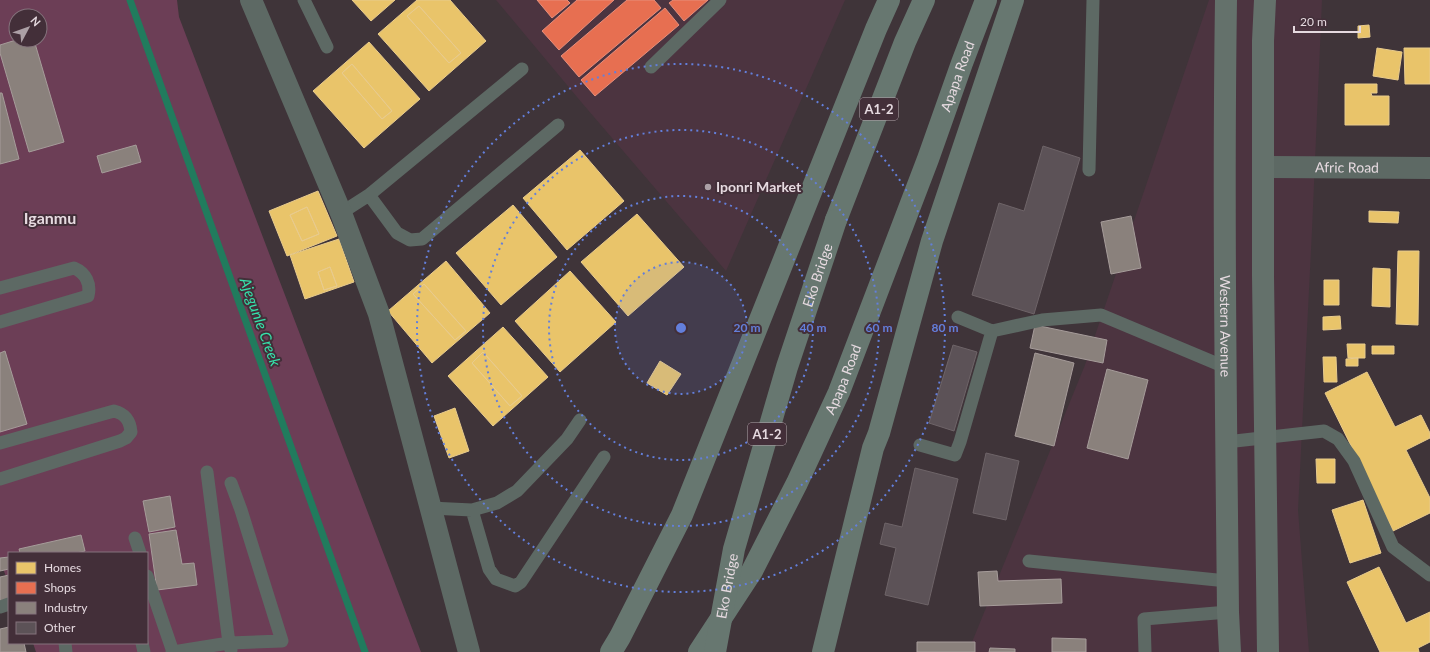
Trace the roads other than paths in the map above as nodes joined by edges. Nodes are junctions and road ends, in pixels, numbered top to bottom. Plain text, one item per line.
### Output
1 (251, 0) edge
2 (304, 0) edge
3 (720, 0) edge
4 (889, 0) edge
5 (924, 0) edge
6 (986, 0) edge
7 (1013, 0) edge
8 (1093, 0) edge
9 (1226, 0) edge
10 (1264, 0) edge
11 (327, 47) dead end
12 (651, 67) dead end
13 (522, 69) dead end
14 (558, 125) dead end
15 (1264, 167) junction
16 (1430, 168) edge
17 (1089, 170) dead end
18 (369, 195) junction
19 (341, 213) junction
20 (0, 288) edge
21 (958, 317) dead end
22 (0, 322) edge
23 (992, 331) junction
24 (1225, 367) junction
25 (580, 420) dead end
26 (1265, 439) junction
27 (1226, 442) junction
28 (0, 444) edge
29 (920, 445) dead end
30 (604, 457) dead end
31 (207, 472) dead end
32 (0, 479) edge
33 (231, 483) dead end
34 (430, 508) junction
35 (472, 510) junction
36 (136, 538) dead end
37 (140, 552) edge
38 (1029, 561) dead end
39 (1430, 575) edge
40 (148, 579) edge
41 (1227, 581) junction
42 (1228, 612) junction
43 (284, 646) edge
44 (230, 648) edge
45 (173, 652) edge
46 (469, 652) edge
47 (611, 652) edge
48 (699, 652) edge
49 (715, 652) edge
50 (823, 652) edge
51 (1145, 652) edge
52 (1230, 652) edge
53 (1268, 652) edge

1 - 19 street
2 - 11 lane
3 - 12 lane
4 - 47 highway
5 - 49 highway, Eko Bridge / A1-2, bridge
6 - 48 highway, Apapa Road, bridge
7 - 50 highway
8 - 17 lane
9 - 24 main road, Western Avenue
10 - 15 main road
13 - 18 lane
14 - 18 lane
15 - 16 street, Afric Road
15 - 26 main road
18 - 19 lane
19 - 34 street
20 - 22 lane
21 - 23 lane
23 - 24 lane
23 - 29 lane
24 - 27 main road, Western Avenue
25 - 35 lane
26 - 27 lane
26 - 39 lane
26 - 53 main road
27 - 41 main road, Western Avenue
28 - 32 lane
30 - 35 lane
31 - 44 lane
33 - 43 lane
34 - 35 lane
34 - 46 street
36 - 37 lane
38 - 41 lane
40 - 45 lane
41 - 42 main road, Western Avenue
42 - 51 lane
42 - 52 main road, Western Avenue
43 - 44 lane
44 - 45 lane

